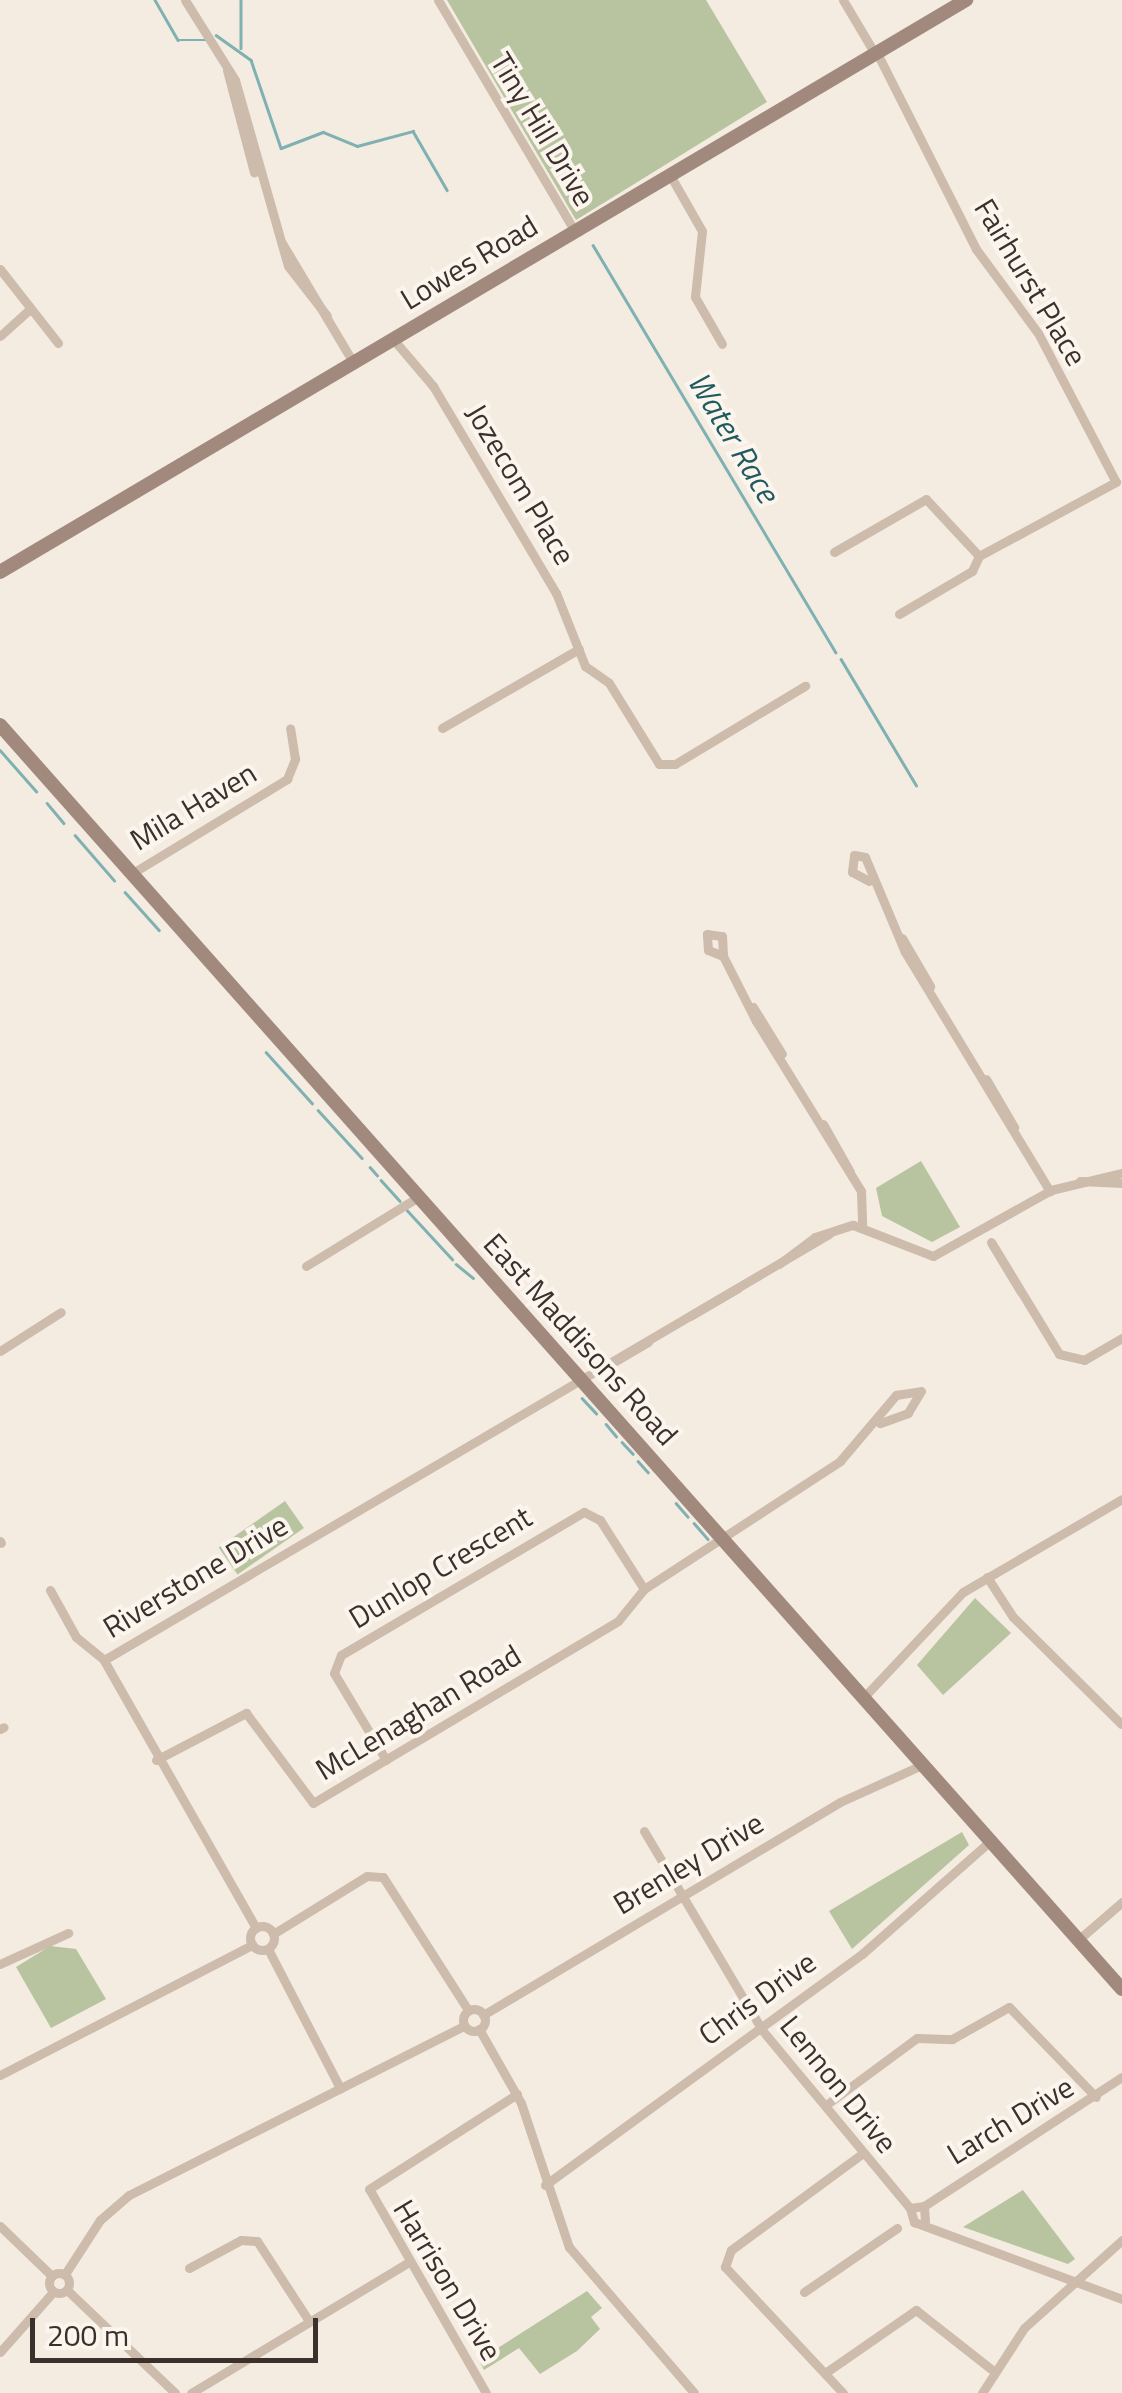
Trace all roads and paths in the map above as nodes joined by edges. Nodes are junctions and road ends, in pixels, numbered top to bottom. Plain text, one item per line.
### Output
1 (185, 0) edge
2 (438, 0) edge
3 (843, 0) edge
4 (966, 0) edge
5 (198, 5) edge
6 (876, 53) junction
7 (670, 175) junction
8 (574, 232) junction
9 (0, 269) edge
10 (30, 310) junction
11 (0, 336) edge
12 (393, 339) junction
13 (58, 343) dead end
14 (722, 344) dead end
15 (354, 364) junction
16 (1119, 483) edge
17 (834, 552) dead end
18 (979, 556) junction
19 (0, 572) edge
20 (900, 614) dead end
21 (579, 649) junction
22 (805, 686) dead end
23 (0, 725) edge
24 (290, 728) dead end
25 (442, 728) dead end
26 (131, 874) junction
27 (869, 881) dead end
28 (722, 956) dead end
29 (1122, 1173) edge
30 (1080, 1181) junction
31 (1122, 1183) edge
32 (1050, 1190) junction
33 (418, 1197) junction
34 (862, 1225) junction
35 (984, 1229) junction
36 (306, 1266) dead end
37 (61, 1312) dead end
38 (1122, 1338) edge
39 (0, 1351) edge
40 (580, 1378) junction
41 (880, 1422) junction
42 (1122, 1498) edge
43 (726, 1543) junction
44 (987, 1577) junction
45 (50, 1590) dead end
46 (644, 1590) junction
47 (104, 1660) junction
48 (863, 1698) junction
49 (1121, 1724) edge
50 (156, 1760) junction
51 (386, 1760) junction
52 (922, 1764) junction
53 (644, 1831) dead end
54 (990, 1841) junction
55 (683, 1896) junction
56 (1122, 1902) edge
57 (256, 1928) junction
58 (68, 1933) dead end
59 (272, 1934) junction
60 (1078, 1940) junction
61 (252, 1945) junction
62 (268, 1949) junction
63 (0, 1964) edge
64 (1122, 1989) edge
65 (468, 2010) junction
66 (484, 2014) junction
67 (758, 2022) junction
68 (464, 2026) junction
69 (479, 2030) junction
70 (0, 2075) edge
71 (1122, 2078) edge
72 (340, 2088) junction
73 (518, 2094) junction
74 (1096, 2097) junction
75 (826, 2104) junction
76 (864, 2153) junction
77 (545, 2185) junction
78 (924, 2206) junction
79 (910, 2208) junction
80 (925, 2220) junction
81 (0, 2226) edge
82 (897, 2228) dead end
83 (1122, 2240) edge
84 (409, 2262) junction
85 (189, 2268) dead end
86 (65, 2274) junction
87 (52, 2276) junction
88 (1074, 2281) junction
89 (67, 2290) junction
90 (54, 2291) junction
91 (804, 2292) dead end
92 (1122, 2299) edge
93 (309, 2321) junction
94 (0, 2352) edge
95 (991, 2370) junction
96 (825, 2372) junction
97 (175, 2393) edge
98 (191, 2393) edge
99 (486, 2393) edge
100 (694, 2393) edge
101 (842, 2393) edge
102 (982, 2393) edge

1 - 5 street
2 - 8 street, Tiny Hill Drive
3 - 6 street, Fairhurst Place
4 - 6 street, Lowes Road
5 - 15 street
6 - 7 street, Lowes Road
6 - 16 street, Fairhurst Place
7 - 8 street, Lowes Road
7 - 14 street
8 - 12 street, Lowes Road
9 - 10 street
10 - 11 street
10 - 13 street
12 - 15 street, Lowes Road
12 - 21 street, Jozecom Place
15 - 19 street, Lowes Road
16 - 18 street
17 - 18 street
18 - 20 street
21 - 22 street, Jozecom Place
21 - 25 street
23 - 26 street, East Maddisons Road
24 - 26 street, Mila Haven
26 - 33 street, East Maddisons Road
27 - 32 street
28 - 34 street
29 - 30 street
30 - 31 street
30 - 32 street
32 - 35 street
33 - 36 street
33 - 40 street, East Maddisons Road
34 - 35 street
34 - 40 street, Riverstone Drive
35 - 38 street
37 - 39 street
40 - 43 street, East Maddisons Road
40 - 47 street, Riverstone Drive
41 - 41 street
41 - 43 street, McLenaghan Road
42 - 44 street
43 - 46 street, McLenaghan Road
43 - 48 street, East Maddisons Road
44 - 48 street
44 - 49 street
45 - 47 street
46 - 51 street, McLenaghan Road
46 - 51 street, Dunlop Crescent
47 - 50 street, Riverstone Drive
48 - 52 street, East Maddisons Road
50 - 51 street, McLenaghan Road
50 - 57 street, Riverstone Drive
52 - 54 street, East Maddisons Road
52 - 55 street, Brenley Drive
53 - 55 street, Lennon Drive
54 - 60 street, East Maddisons Road
54 - 67 street, Chris Drive
55 - 66 street, Brenley Drive
55 - 67 street, Lennon Drive
56 - 60 street
57 - 59 street
57 - 61 street
58 - 63 street
59 - 62 street
59 - 65 street
60 - 64 street, East Maddisons Road
61 - 62 street
61 - 70 street
62 - 72 street
65 - 66 street
65 - 68 street
66 - 69 street
67 - 75 street, Lennon Drive
67 - 77 street, Chris Drive
68 - 69 street
68 - 72 street
69 - 73 street
71 - 74 street, Larch Drive
72 - 86 street
73 - 77 street
73 - 84 street, Harrison Drive
74 - 75 street
74 - 78 street, Larch Drive
75 - 76 street, Lennon Drive
76 - 79 street, Lennon Drive
76 - 96 street
77 - 100 street
78 - 79 street
78 - 80 street
79 - 80 street, Lennon Drive
80 - 88 street, Lennon Drive
81 - 87 street
82 - 91 street
83 - 88 street
84 - 93 street
84 - 99 street, Harrison Drive
85 - 93 street
86 - 87 street
86 - 89 street
87 - 90 street
88 - 92 street, Lennon Drive
88 - 95 street
89 - 90 street
89 - 97 street
90 - 94 street
93 - 98 street
95 - 96 street
95 - 102 street
96 - 101 street

